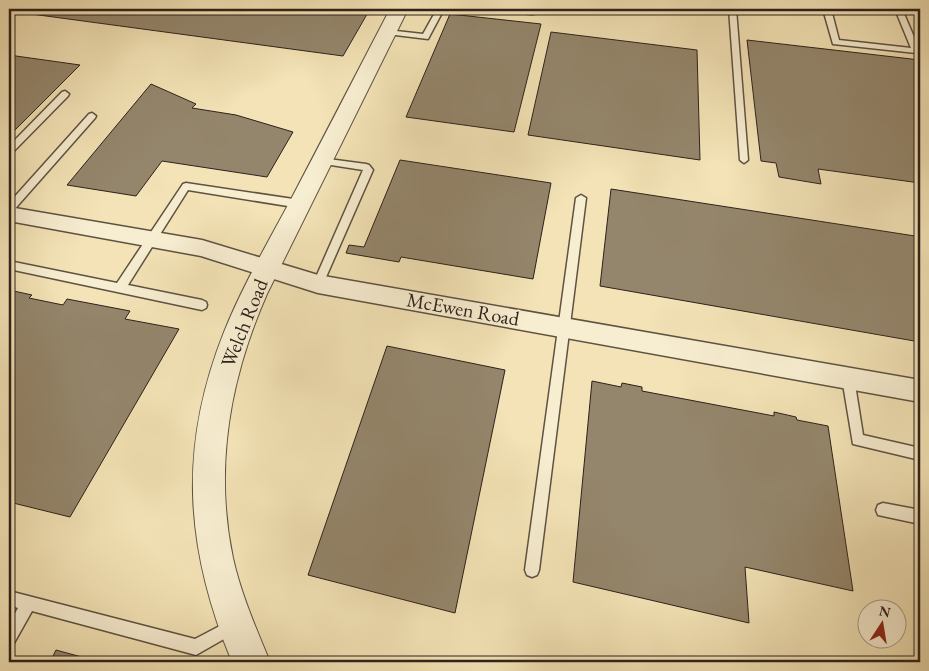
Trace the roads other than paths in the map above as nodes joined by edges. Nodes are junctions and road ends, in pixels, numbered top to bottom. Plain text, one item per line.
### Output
1 (440, 9) edge
2 (496, 9) edge
3 (532, 9) edge
4 (732, 9) edge
5 (827, 9) edge
6 (899, 9) edge
7 (907, 9) edge
8 (920, 10) edge
9 (393, 20) edge
10 (65, 94) dead end
11 (92, 116) dead end
12 (9, 151) edge
13 (744, 160) dead end
14 (321, 161) junction
15 (581, 198) dead end
16 (300, 204) junction
17 (9, 209) edge
18 (9, 214) edge
19 (152, 239) junction
20 (9, 265) edge
21 (266, 269) junction
22 (318, 284) junction
23 (120, 288) junction
24 (202, 305) dead end
25 (564, 327) junction
26 (848, 378) junction
27 (920, 391) edge
28 (920, 454) edge
29 (882, 510) dead end
30 (920, 517) edge
31 (532, 570) dead end
32 (9, 598) edge
33 (29, 603) junction
34 (235, 625) junction
35 (9, 638) edge
36 (251, 662) edge

1 - 9 lane
2 - 3 lane
4 - 13 lane
5 - 6 lane
7 - 8 street
9 - 14 street, Welch Road
10 - 12 lane
11 - 17 lane
14 - 16 street, Welch Road
14 - 22 lane
15 - 25 lane
16 - 19 lane
16 - 21 street, Welch Road
18 - 19 street, McEwen Road
19 - 21 street, McEwen Road
19 - 23 lane
20 - 23 lane
21 - 22 street, McEwen Road
21 - 34 street, Welch Road
22 - 25 street, McEwen Road
23 - 24 lane
25 - 26 street, McEwen Road
25 - 31 lane
26 - 27 street, McEwen Road
26 - 28 lane
29 - 30 lane
32 - 33 lane
33 - 34 lane
33 - 35 lane
34 - 36 street, Welch Road

